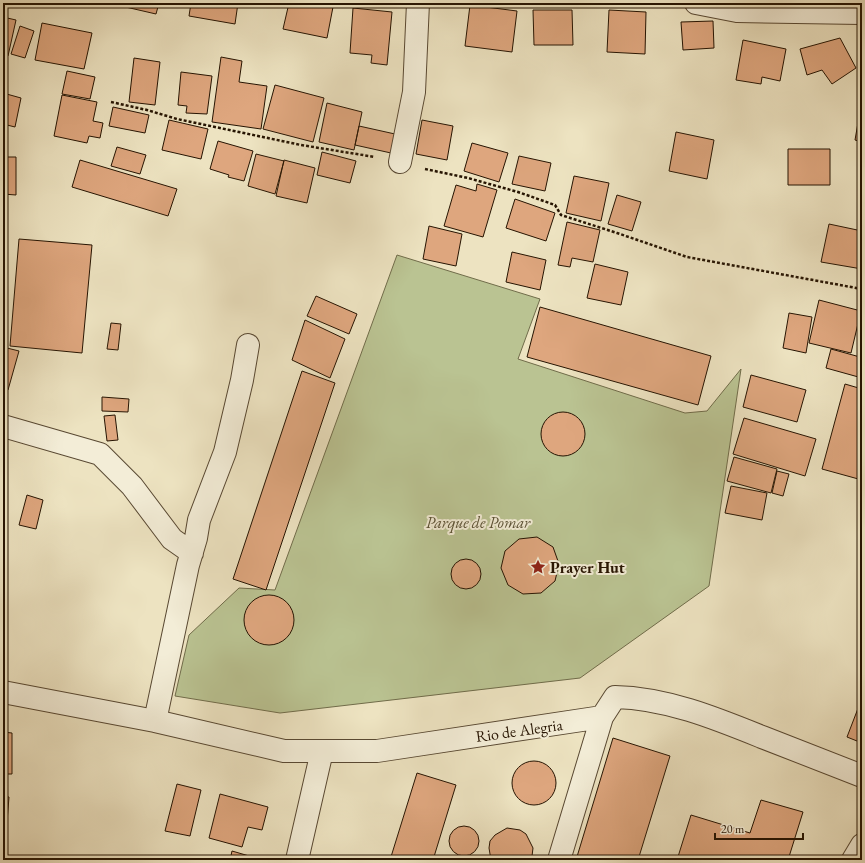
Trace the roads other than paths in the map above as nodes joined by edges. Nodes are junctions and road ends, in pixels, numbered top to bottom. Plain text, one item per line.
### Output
1 (418, 3) edge
2 (696, 3) edge
3 (862, 13) edge
4 (400, 162) road end
5 (248, 345) dead end
6 (3, 426) edge
7 (192, 553) junction
8 (3, 692) edge
9 (602, 718) junction
10 (155, 721) junction
11 (322, 751) junction
12 (862, 776) edge
13 (862, 844) edge
14 (298, 860) edge
15 (559, 860) edge
16 (852, 860) edge

1 - 4 street
2 - 3 street
5 - 7 street
6 - 7 street
7 - 10 street
8 - 10 street, Rio de Alegria
9 - 11 street, Rio de Alegria
9 - 12 street
9 - 15 street
10 - 11 street, Rio de Alegria
11 - 14 street
13 - 16 street

